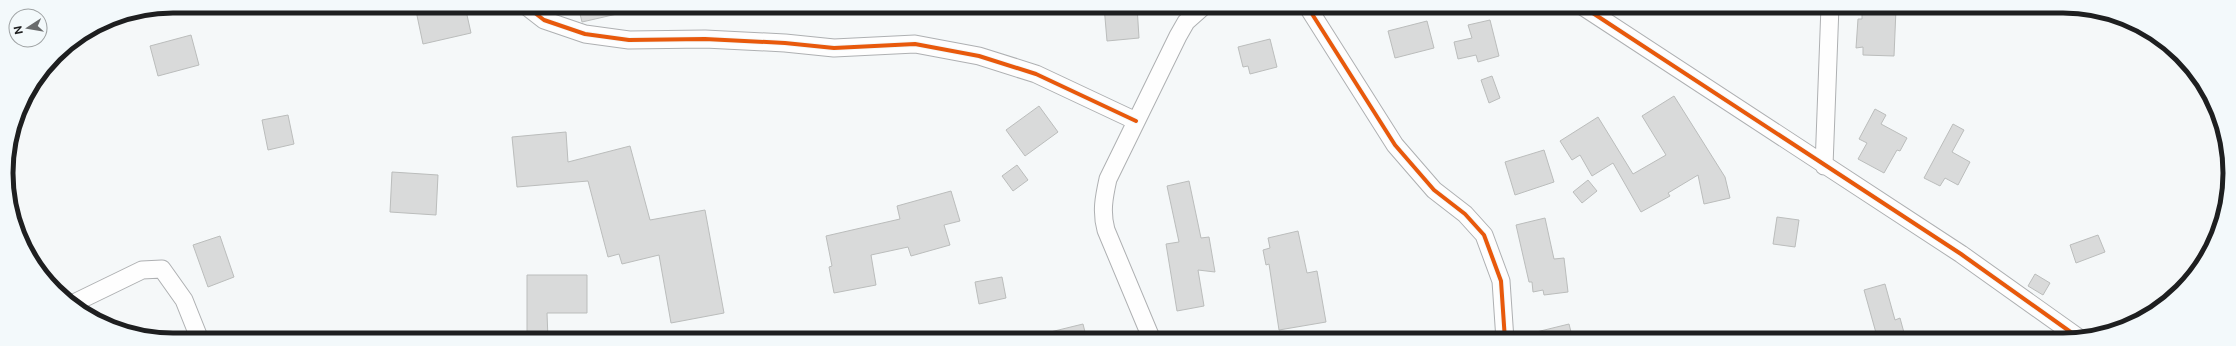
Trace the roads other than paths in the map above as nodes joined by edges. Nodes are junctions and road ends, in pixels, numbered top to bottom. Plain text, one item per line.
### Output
1 (535, 13) edge
2 (1196, 13) edge
3 (1311, 13) edge
4 (1593, 13) edge
5 (1830, 13) edge
6 (1136, 121) junction
7 (1824, 166) junction
8 (78, 301) edge
9 (197, 333) edge
10 (1149, 333) edge
11 (1505, 333) edge
12 (2072, 333) edge

1 - 6 street
2 - 6 street
3 - 11 street
4 - 7 street
5 - 7 street
6 - 10 street
7 - 12 street
8 - 9 street

